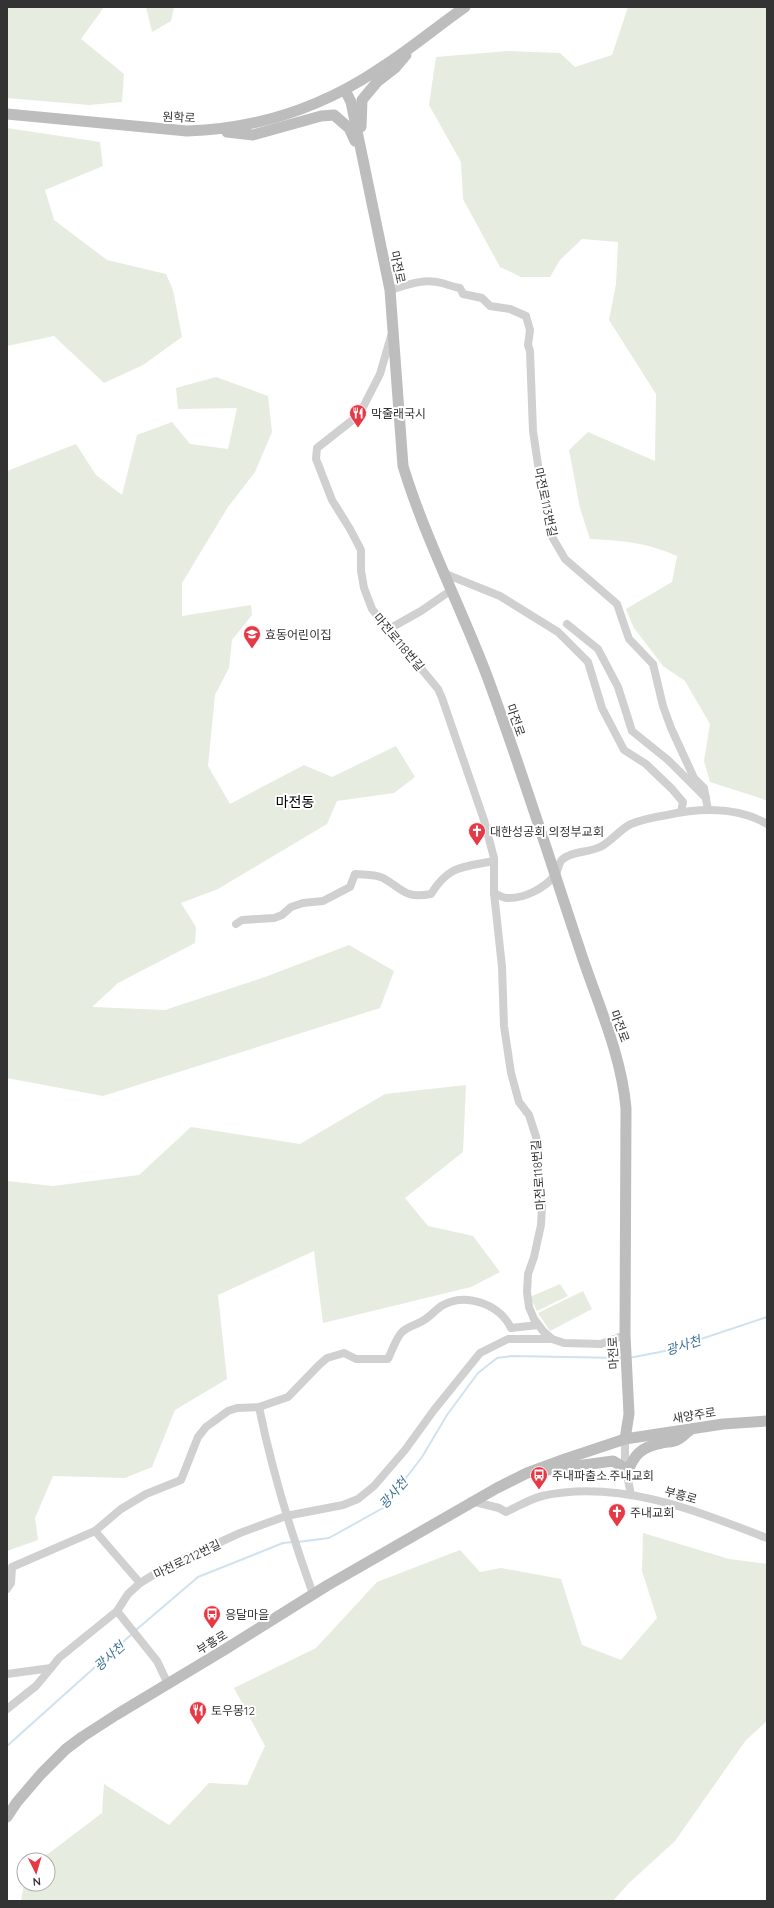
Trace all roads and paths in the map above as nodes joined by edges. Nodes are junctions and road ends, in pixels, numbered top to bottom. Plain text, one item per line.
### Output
1 (465, 7) edge
2 (418, 40) junction
3 (345, 90) junction
4 (7, 114) edge
5 (216, 130) junction
6 (364, 167) junction
7 (390, 290) junction
8 (393, 329) junction
9 (443, 573) junction
10 (450, 591) junction
11 (567, 624) dead end
12 (389, 629) junction
13 (706, 798) junction
14 (708, 810) junction
15 (680, 812) junction
16 (767, 824) edge
17 (494, 861) junction
18 (555, 874) junction
19 (494, 893) junction
20 (236, 924) dead end
21 (538, 1325) junction
22 (552, 1339) junction
23 (625, 1339) junction
24 (258, 1407) junction
25 (767, 1421) edge
26 (692, 1429) junction
27 (625, 1440) junction
28 (527, 1473) junction
29 (626, 1475) junction
30 (631, 1495) junction
31 (471, 1501) junction
32 (288, 1518) junction
33 (95, 1531) junction
34 (767, 1538) edge
35 (140, 1583) junction
36 (7, 1589) edge
37 (313, 1594) junction
38 (117, 1611) junction
39 (51, 1668) junction
40 (7, 1674) edge
41 (168, 1684) junction
42 (7, 1709) edge
43 (7, 1817) edge

1 - 2 street
2 - 3 street
2 - 6 street
3 - 5 street, 원학로
3 - 6 street, 마전로
4 - 5 street, 원학로
5 - 6 street
6 - 7 street, 마전로
7 - 8 street, 마전로
7 - 13 street, 마전로113번길
8 - 9 street, 마전로
8 - 12 street, 마전로118번길
9 - 10 street, 마전로
9 - 15 street
10 - 12 street
10 - 18 street, 마전로
11 - 13 street
12 - 17 street, 마전로118번길
13 - 14 street, 마전로113번길
14 - 15 street
14 - 16 street
15 - 18 street
17 - 19 street, 마전로118번길
17 - 20 street
18 - 19 street
18 - 23 street, 마전로
19 - 21 street, 마전로118번길
21 - 22 street, 마전로118번길
21 - 24 street
22 - 23 street
22 - 32 street, 마전로212번길
23 - 27 street, 마전로
24 - 32 street
24 - 33 street
25 - 26 street, 새양주로
26 - 27 street, 새양주로
26 - 29 street
27 - 28 street, 부흥로
27 - 29 street, 마전로
28 - 29 street
28 - 31 street, 부흥로
29 - 30 street, 마전로
30 - 31 street, 부흥로
30 - 34 street, 부흥로
31 - 37 street, 부흥로
32 - 35 street, 마전로212번길
32 - 37 street
33 - 35 street
33 - 36 street
35 - 38 street, 마전로212번길
37 - 41 street, 부흥로
38 - 39 street, 마전로212번길
38 - 41 street
39 - 40 street
39 - 42 street, 마전로212번길
41 - 43 street, 부흥로

